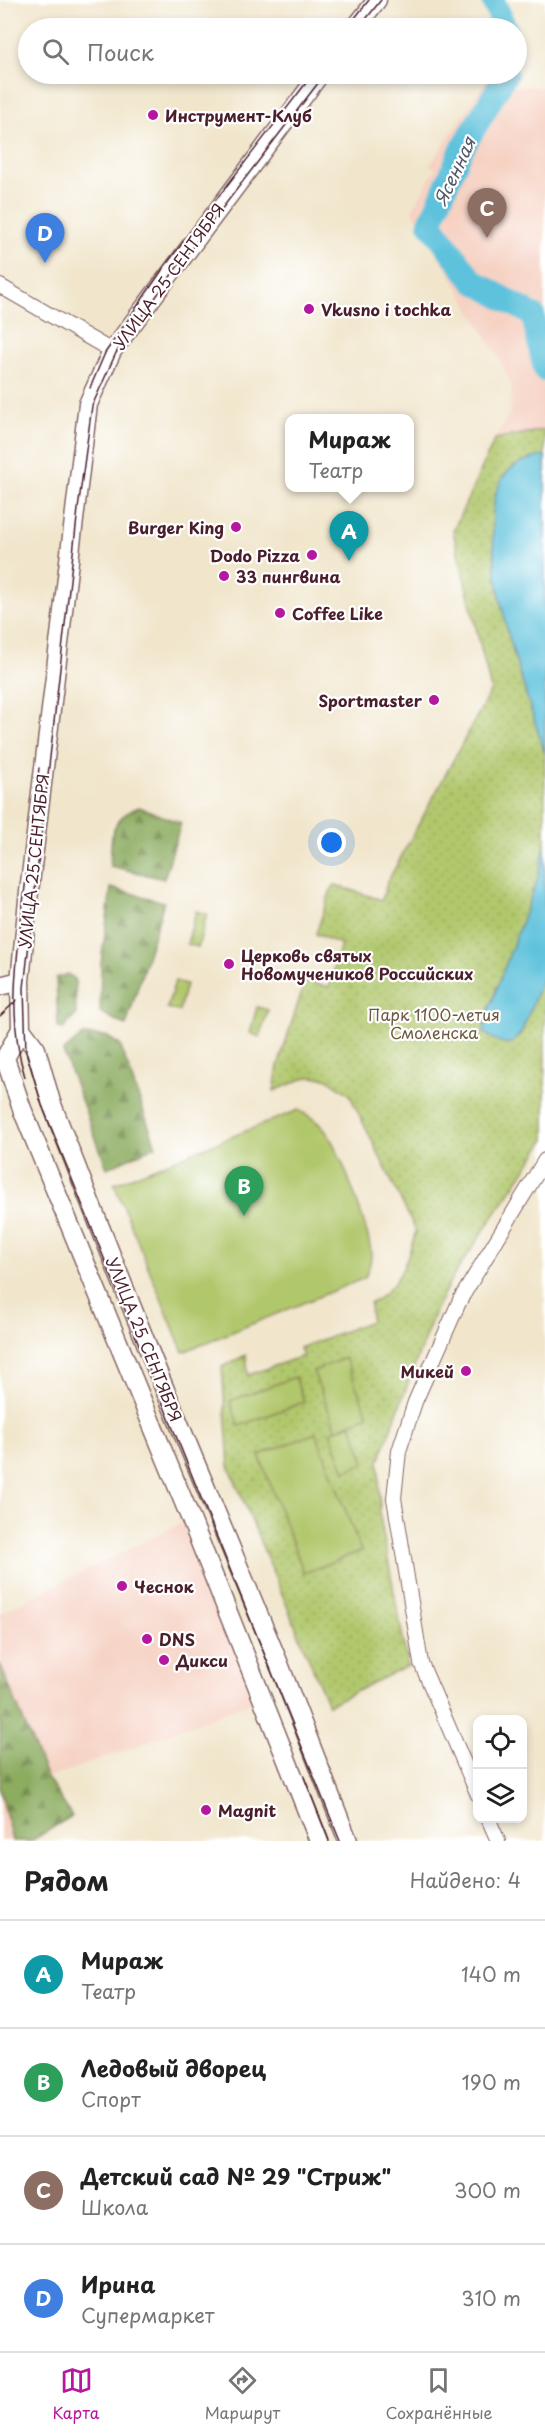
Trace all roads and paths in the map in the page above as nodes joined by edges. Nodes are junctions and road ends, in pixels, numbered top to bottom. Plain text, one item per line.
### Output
1 (377, 0) edge
2 (363, 18) edge
3 (312, 84) edge
4 (0, 286) edge
5 (112, 351) junction
6 (20, 981) junction
7 (0, 986) edge
8 (21, 1029) junction
9 (36, 1049) junction
10 (3, 1059) edge
11 (545, 1161) edge
12 (473, 1785) edge
13 (490, 1823) edge
14 (319, 1841) edge
15 (348, 1841) edge
16 (498, 1841) edge

1 - 2 main road
3 - 5 main road, УЛИЦА 25 СЕНТЯБРЯ
4 - 5 street
5 - 6 main road, УЛИЦА 25 СЕНТЯБРЯ
6 - 7 main road
6 - 8 main road, УЛИЦА 25 СЕНТЯБРЯ
8 - 9 main road, УЛИЦА 25 СЕНТЯБРЯ
8 - 10 main road
9 - 10 main road
9 - 15 main road, УЛИЦА 25 СЕНТЯБРЯ
10 - 14 main road
11 - 12 street
13 - 16 street

